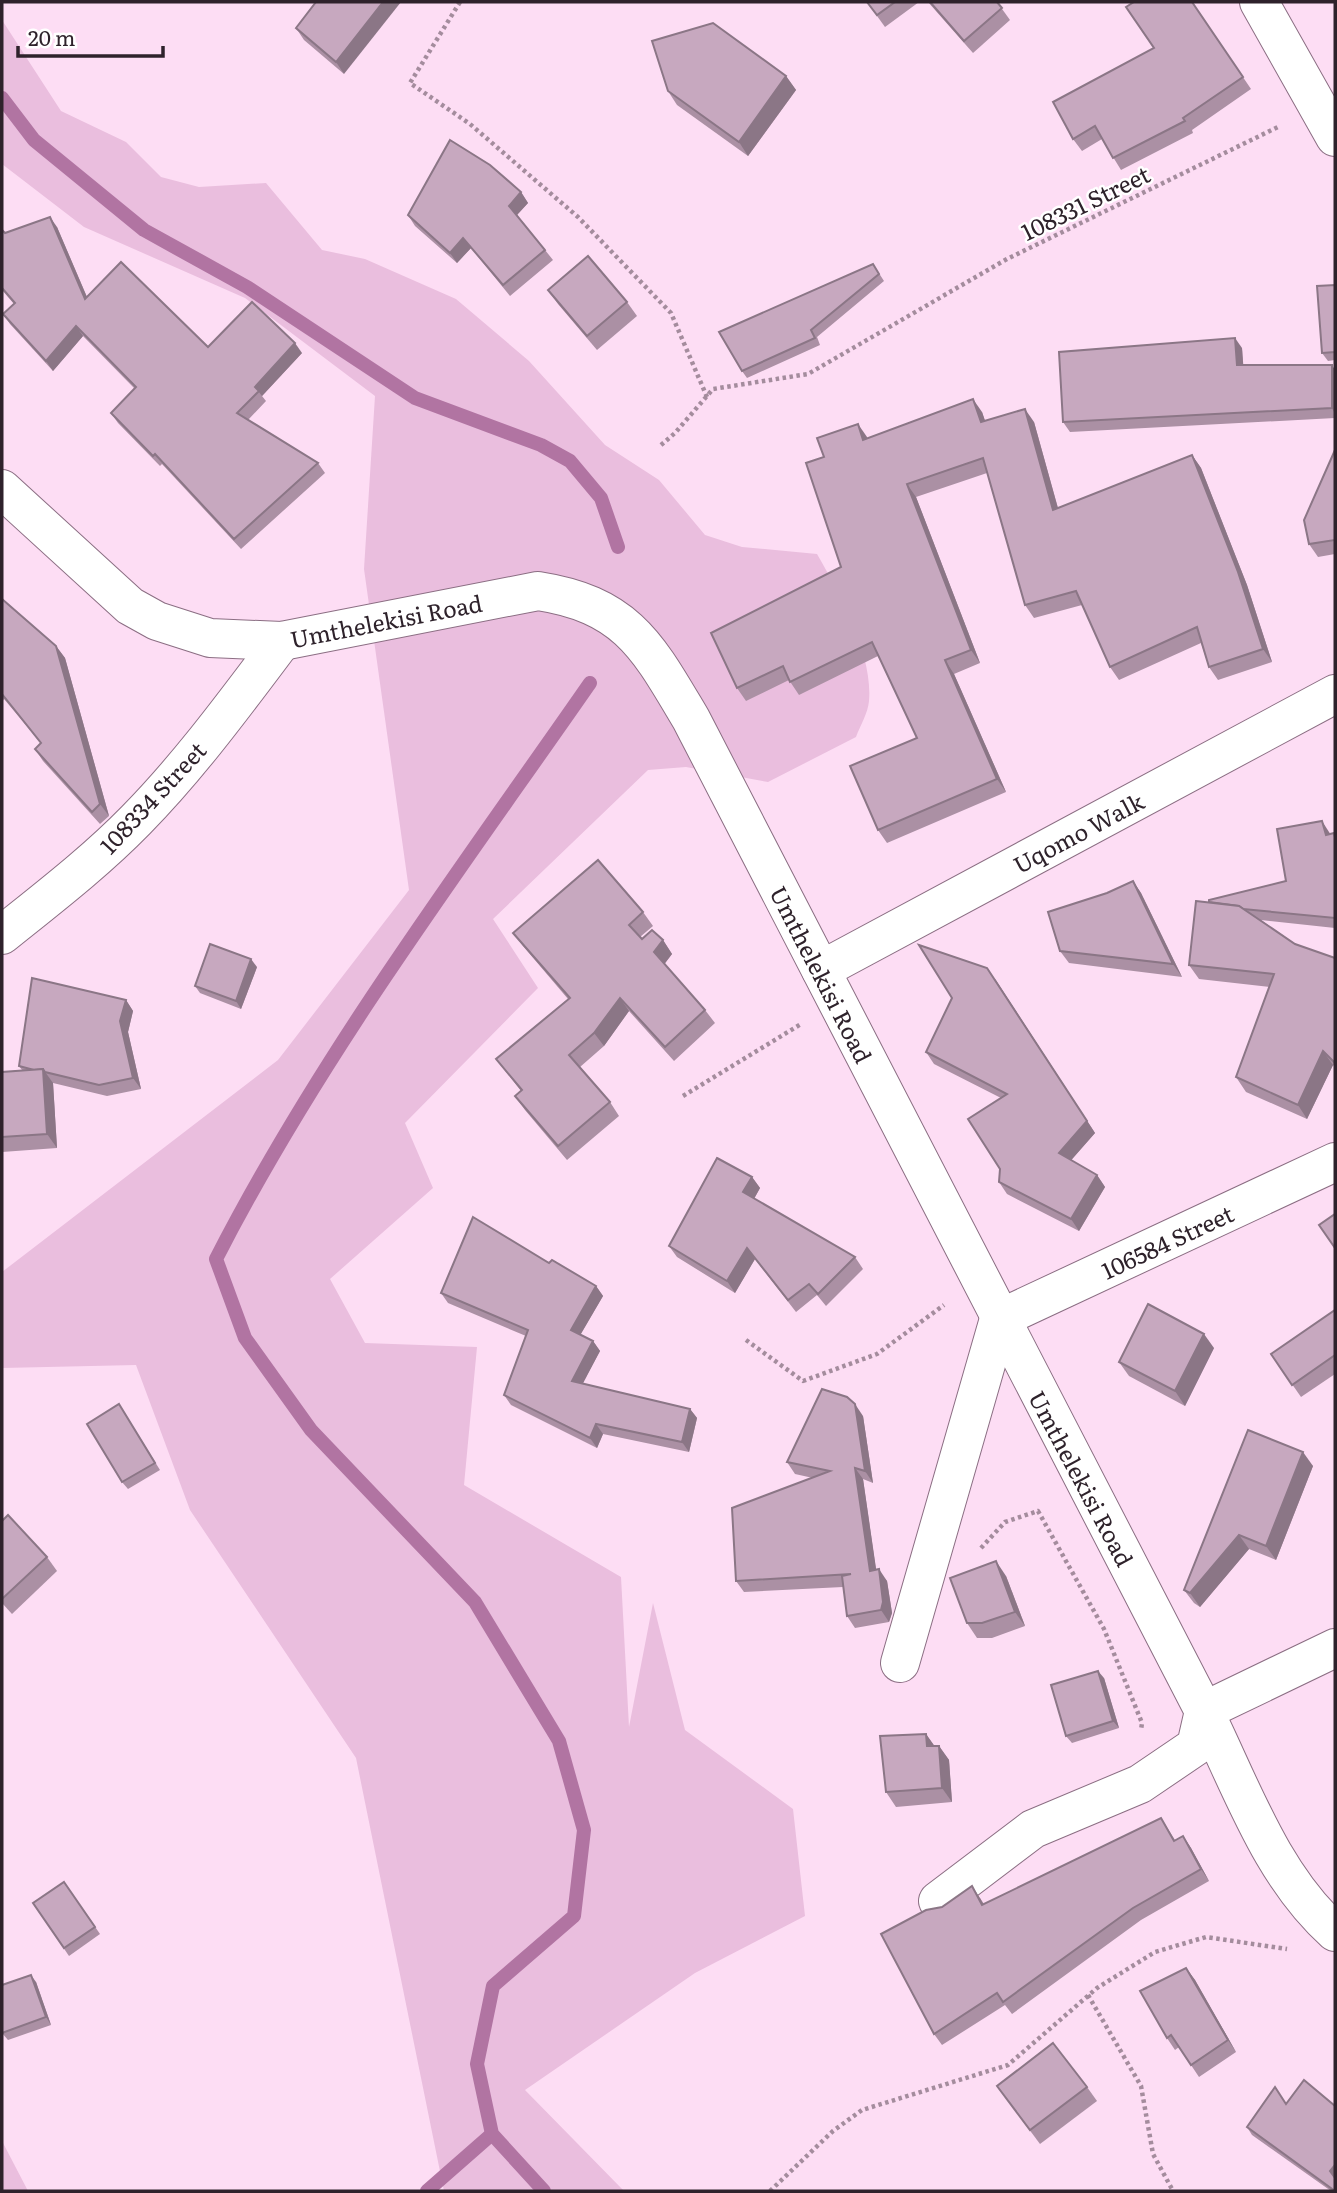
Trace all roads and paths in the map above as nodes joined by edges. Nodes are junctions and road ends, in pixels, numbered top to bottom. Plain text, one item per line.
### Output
1 (460, 2) edge
2 (1259, 2) edge
3 (1327, 122) edge
4 (707, 397) junction
5 (661, 446) dead end
6 (2, 489) edge
7 (282, 641) junction
8 (1335, 694) edge
9 (2, 935) edge
10 (829, 986) junction
11 (683, 1096) dead end
12 (1335, 1162) edge
13 (979, 1280) junction
14 (999, 1319) junction
15 (747, 1340) dead end
16 (935, 1543) junction
17 (1335, 1648) edge
18 (900, 1663) dead end
19 (1203, 1711) junction
20 (1140, 1784) junction
21 (938, 1900) dead end
22 (1335, 1932) edge
23 (1297, 1951) dead end
24 (1088, 1995) junction
25 (770, 2191) edge
26 (1173, 2191) edge

1 - 4 path
2 - 3 street
3 - 4 path, 108331 Street
4 - 5 path
6 - 7 street, Umthelekisi Road
7 - 9 street, 108334 Street
7 - 10 street, Umthelekisi Road
8 - 10 street, Uqomo Walk
10 - 11 path
10 - 13 street, Umthelekisi Road
12 - 14 street, 106584 Street
13 - 14 street, Umthelekisi Road
13 - 15 path
14 - 16 street
14 - 19 street, Umthelekisi Road
16 - 18 street
16 - 20 path
17 - 19 street
19 - 20 street
19 - 22 street, Umthelekisi Road
20 - 21 street
23 - 24 path
24 - 25 path
24 - 26 path

